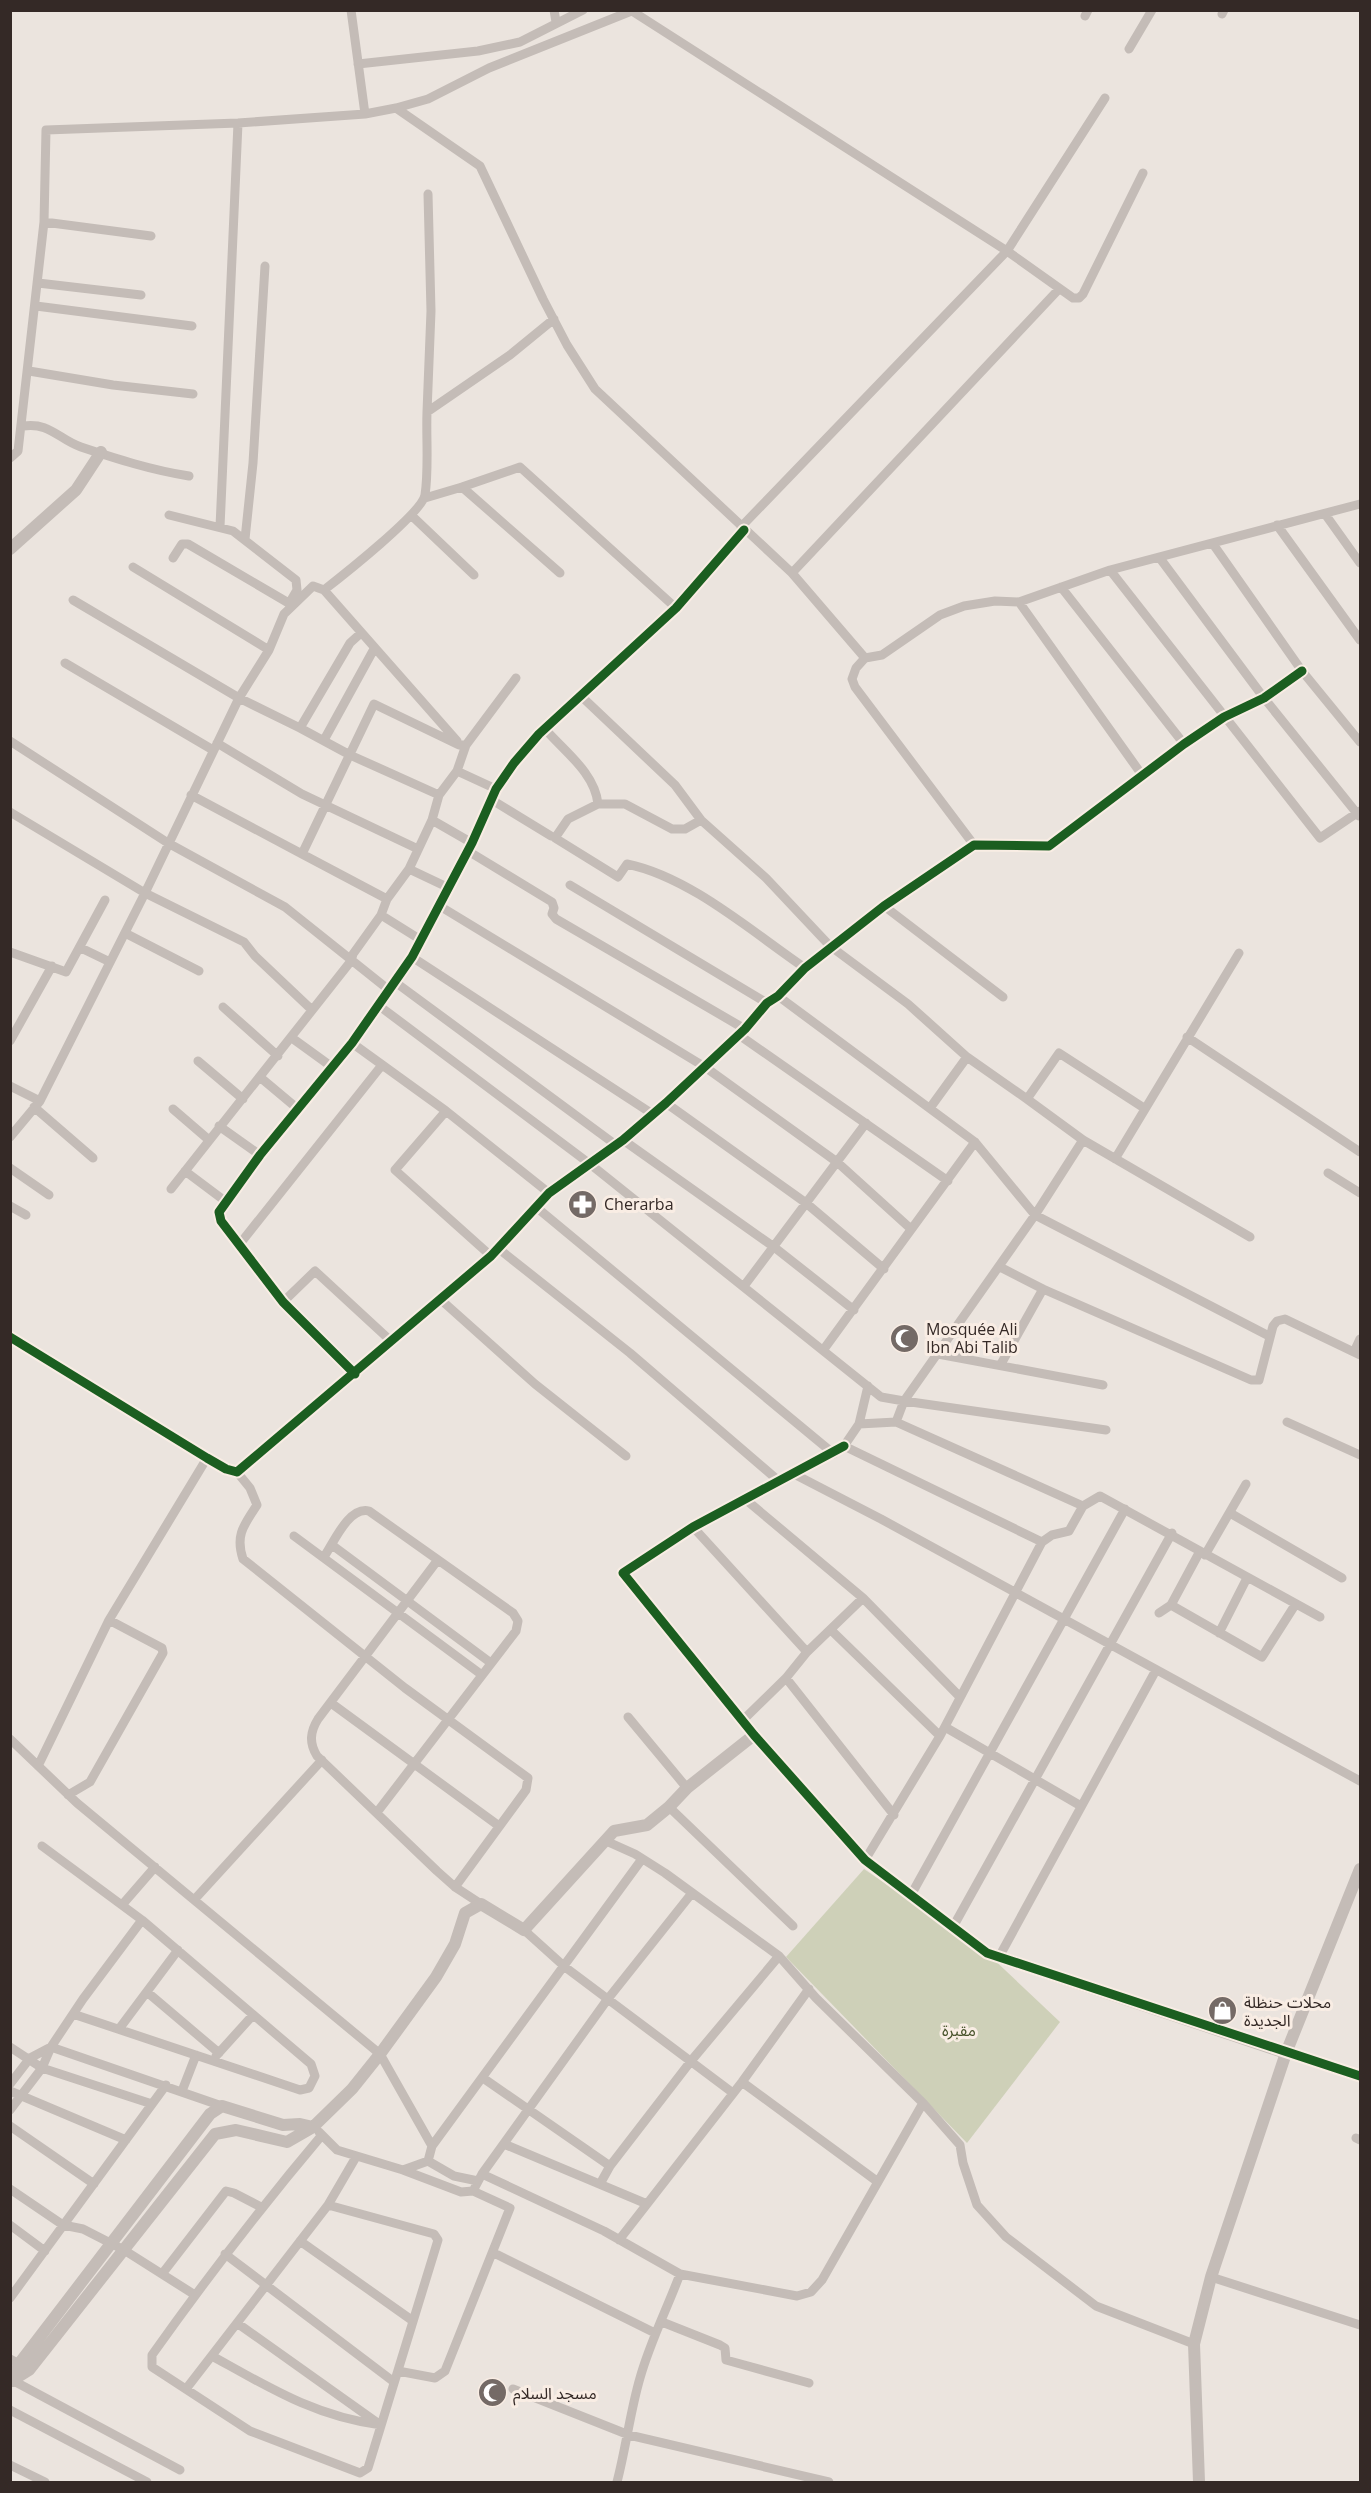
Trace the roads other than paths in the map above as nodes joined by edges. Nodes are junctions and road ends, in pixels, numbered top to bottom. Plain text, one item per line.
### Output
1 (351, 10) edge
2 (554, 10) edge
3 (583, 10) edge
4 (1152, 10) edge
5 (633, 11) edge
6 (556, 22) junction
7 (1129, 49) dead end
8 (358, 64) junction
9 (1105, 98) dead end
10 (396, 108) junction
11 (364, 114) junction
12 (238, 123) junction
13 (1143, 173) dead end
14 (428, 195) dead end
15 (44, 222) junction
16 (151, 236) dead end
17 (1007, 251) junction
18 (265, 266) dead end
19 (38, 283) junction
20 (1059, 289) junction
21 (141, 295) dead end
22 (36, 306) junction
23 (554, 319) junction
24 (192, 326) dead end
25 (28, 371) junction
26 (193, 394) dead end
27 (427, 411) junction
28 (22, 426) junction
29 (14, 437) edge
30 (101, 452) junction
31 (10, 458) edge
32 (189, 476) dead end
33 (462, 487) junction
34 (425, 498) junction
35 (1360, 504) edge
36 (1325, 514) junction
37 (169, 515) dead end
38 (411, 515) junction
39 (1276, 525) junction
40 (220, 527) junction
41 (742, 529) junction
42 (245, 539) junction
43 (1213, 544) junction
44 (10, 549) edge
45 (1159, 557) junction
46 (173, 558) dead end
47 (1360, 563) edge
48 (133, 567) dead end
49 (1110, 570) junction
50 (560, 573) dead end
51 (792, 573) junction
52 (474, 575) dead end
53 (1061, 587) junction
54 (324, 590) junction
55 (73, 600) dead end
56 (1019, 602) junction
57 (290, 605) junction
58 (676, 608) junction
59 (361, 633) junction
60 (1360, 640) edge
61 (374, 649) junction
62 (269, 650) junction
63 (865, 658) junction
64 (65, 663) dead end
65 (1302, 671) junction
66 (516, 678) dead end
67 (581, 696) junction
68 (239, 698) junction
69 (1264, 698) junction
70 (1224, 717) junction
71 (300, 728) junction
72 (545, 729) junction
73 (324, 740) junction
74 (10, 741) edge
75 (1360, 742) edge
76 (1184, 744) junction
77 (463, 745) junction
78 (215, 746) junction
79 (350, 755) junction
80 (457, 771) junction
81 (1142, 775) junction
82 (496, 789) junction
83 (191, 795) junction
84 (439, 795) junction
85 (492, 800) junction
86 (598, 804) junction
87 (324, 805) junction
88 (10, 812) edge
89 (1359, 814) edge
90 (432, 820) junction
91 (701, 820) junction
92 (551, 836) dead end
93 (168, 843) junction
94 (974, 845) junction
95 (470, 847) junction
96 (418, 849) junction
97 (302, 854) junction
98 (409, 869) junction
99 (570, 885) dead end
100 (447, 887) junction
101 (145, 893) junction
102 (387, 899) junction
103 (105, 900) dead end
104 (438, 905) junction
105 (884, 906) junction
106 (381, 915) junction
107 (125, 933) junction
108 (420, 939) junction
109 (830, 946) junction
110 (81, 948) junction
111 (1239, 952) dead end
112 (12, 956) edge
113 (412, 957) junction
114 (351, 961) junction
115 (110, 962) junction
116 (52, 966) junction
117 (806, 968) junction
118 (199, 971) dead end
119 (395, 982) junction
120 (388, 990) junction
121 (778, 996) junction
122 (1003, 997) dead end
123 (767, 1003) junction
124 (378, 1005) junction
125 (223, 1007) dead end
126 (312, 1010) junction
127 (742, 1032) junction
128 (1187, 1037) junction
129 (292, 1038) junction
130 (10, 1041) edge
131 (352, 1043) junction
132 (278, 1056) junction
133 (967, 1057) junction
134 (198, 1061) dead end
135 (382, 1065) junction
136 (332, 1067) junction
137 (705, 1067) junction
138 (261, 1078) junction
139 (10, 1086) edge
140 (243, 1099) junction
141 (1027, 1099) junction
142 (666, 1103) junction
143 (37, 1104) junction
144 (930, 1108) junction
145 (1144, 1108) junction
146 (173, 1109) dead end
147 (298, 1109) junction
148 (446, 1111) junction
149 (651, 1113) junction
150 (866, 1123) junction
151 (219, 1126) junction
152 (10, 1137) edge
153 (209, 1140) junction
154 (1083, 1140) junction
155 (620, 1142) junction
156 (975, 1142) junction
157 (1360, 1152) edge
158 (260, 1155) junction
159 (93, 1158) dead end
160 (1115, 1159) junction
161 (837, 1162) junction
162 (590, 1164) junction
163 (10, 1168) edge
164 (185, 1171) junction
165 (1328, 1173) dead end
166 (948, 1181) junction
167 (171, 1189) dead end
168 (549, 1193) junction
169 (1360, 1193) edge
170 (49, 1195) dead end
171 (225, 1201) junction
172 (806, 1203) junction
173 (10, 1206) edge
174 (536, 1207) junction
175 (26, 1215) dead end
176 (1035, 1215) junction
177 (911, 1228) junction
178 (1250, 1237) dead end
179 (239, 1245) junction
180 (774, 1247) junction
181 (499, 1248) junction
182 (491, 1256) junction
183 (1000, 1267) junction
184 (884, 1269) junction
185 (744, 1286) junction
186 (1043, 1290) junction
187 (440, 1299) junction
188 (283, 1302) junction
189 (854, 1310) junction
190 (1269, 1336) junction
191 (10, 1337) edge
192 (1360, 1339) edge
193 (392, 1342) junction
194 (824, 1349) junction
195 (1357, 1353) edge
196 (938, 1354) junction
197 (1001, 1364) junction
198 (355, 1374) junction
199 (1103, 1385) dead end
200 (868, 1386) junction
201 (904, 1401) junction
202 (896, 1422) junction
203 (1287, 1422) dead end
204 (859, 1424) junction
205 (1106, 1430) dead end
206 (844, 1446) junction
207 (834, 1454) junction
208 (1360, 1455) edge
209 (626, 1456) dead end
210 (207, 1458) junction
211 (237, 1472) junction
212 (794, 1474) junction
213 (780, 1482) junction
214 (1246, 1484) dead end
215 (745, 1499) junction
216 (1083, 1506) junction
217 (1125, 1509) junction
218 (1230, 1513) junction
219 (693, 1527) junction
220 (1172, 1533) junction
221 (294, 1536) dead end
222 (1042, 1542) junction
223 (332, 1545) junction
224 (1202, 1554) junction
225 (324, 1557) junction
226 (437, 1561) junction
227 (1247, 1578) junction
228 (1342, 1578) dead end
229 (1016, 1592) junction
230 (863, 1598) junction
231 (407, 1600) junction
232 (1171, 1605) junction
233 (1295, 1605) junction
234 (398, 1612) junction
235 (1159, 1613) dead end
236 (1320, 1617) dead end
237 (1063, 1619) junction
238 (108, 1620) junction
239 (832, 1631) junction
240 (1219, 1633) junction
241 (1109, 1645) junction
242 (807, 1652) junction
243 (365, 1656) junction
244 (491, 1663) junction
245 (1156, 1670) junction
246 (482, 1675) junction
247 (786, 1678) junction
248 (960, 1697) junction
249 (331, 1703) junction
250 (628, 1717) dead end
251 (448, 1719) junction
252 (742, 1720) junction
253 (945, 1727) junction
254 (754, 1735) junction
255 (940, 1736) junction
256 (10, 1739) edge
257 (989, 1752) junction
258 (322, 1760) junction
259 (414, 1764) junction
260 (38, 1766) junction
261 (1035, 1779) junction
262 (1360, 1781) edge
263 (687, 1788) junction
264 (68, 1794) junction
265 (1081, 1806) junction
266 (669, 1807) junction
267 (378, 1811) junction
268 (894, 1815) junction
269 (499, 1826) junction
270 (606, 1841) junction
271 (42, 1846) dead end
272 (642, 1859) junction
273 (865, 1860) junction
274 (155, 1867) junction
275 (1360, 1869) edge
276 (455, 1887) junction
277 (692, 1893) junction
278 (911, 1895) junction
279 (194, 1900) junction
280 (481, 1904) junction
281 (122, 1905) junction
282 (142, 1920) junction
283 (793, 1926) dead end
284 (953, 1927) junction
285 (524, 1930) junction
286 (178, 1950) junction
287 (779, 1956) junction
288 (999, 1957) junction
289 (564, 1968) junction
290 (809, 1989) junction
291 (147, 1992) junction
292 (607, 2000) junction
293 (73, 2014) junction
294 (253, 2015) junction
295 (119, 2029) junction
296 (10, 2047) edge
297 (51, 2047) junction
298 (1286, 2053) junction
299 (380, 2054) junction
300 (196, 2055) junction
301 (215, 2057) junction
302 (30, 2058) junction
303 (691, 2061) junction
304 (42, 2068) junction
305 (1360, 2076) edge
306 (483, 2079) junction
307 (742, 2082) junction
308 (10, 2084) edge
309 (166, 2085) junction
310 (10, 2091) edge
311 (182, 2091) junction
312 (733, 2093) junction
313 (20, 2097) junction
314 (923, 2103) junction
315 (152, 2104) junction
316 (222, 2106) junction
317 (10, 2110) edge
318 (528, 2110) junction
319 (10, 2126) edge
320 (318, 2131) junction
321 (126, 2140) junction
322 (504, 2144) junction
323 (432, 2146) junction
324 (356, 2157) junction
325 (428, 2161) junction
326 (610, 2166) junction
327 (403, 2170) junction
328 (480, 2177) junction
329 (878, 2182) junction
330 (94, 2184) junction
331 (600, 2184) junction
332 (10, 2189) edge
333 (473, 2191) junction
334 (647, 2204) junction
335 (327, 2205) junction
336 (261, 2207) junction
337 (10, 2225) edge
338 (63, 2226) junction
339 (619, 2240) junction
340 (300, 2241) junction
341 (110, 2243) junction
342 (124, 2250) junction
343 (45, 2251) junction
344 (494, 2253) junction
345 (225, 2254) junction
346 (162, 2274) junction
347 (680, 2274) junction
348 (1211, 2277) junction
349 (267, 2284) junction
350 (11, 2294) edge
351 (195, 2295) junction
352 (413, 2321) junction
353 (662, 2322) junction
354 (237, 2323) junction
355 (1360, 2325) edge
356 (655, 2333) junction
357 (1194, 2344) junction
358 (212, 2355) junction
359 (20, 2364) edge
360 (398, 2370) junction
361 (11, 2381) edge
362 (394, 2382) junction
363 (809, 2383) dead end
364 (186, 2389) junction
365 (513, 2389) dead end
366 (10, 2410) edge
367 (381, 2426) junction
368 (629, 2435) junction
369 (10, 2465) edge
370 (180, 2470) dead end
371 (45, 2482) edge
372 (147, 2482) edge
373 (617, 2482) edge
374 (829, 2482) edge
375 (1199, 2482) edge

1 - 8 street
2 - 6 street
3 - 6 street
4 - 7 street
5 - 10 street
5 - 17 street
6 - 8 street
8 - 11 street
9 - 17 street
10 - 11 street
10 - 23 street
11 - 12 street
12 - 15 street
12 - 40 street
13 - 20 street
14 - 27 street
15 - 16 street
15 - 19 street
17 - 20 street
17 - 41 street
18 - 42 street
19 - 21 street
19 - 22 street
20 - 51 street
22 - 24 street
22 - 25 street
23 - 27 street
23 - 41 street
25 - 26 street
25 - 28 street
27 - 34 street
28 - 29 street
28 - 30 street
29 - 31 street
30 - 32 street
30 - 44 street
33 - 34 street
33 - 50 street
33 - 58 street
34 - 38 street
35 - 36 street
36 - 39 street
36 - 47 street
37 - 40 street
38 - 52 street
38 - 54 street
39 - 43 street
39 - 60 street
40 - 42 street
41 - 51 street
41 - 58 street
42 - 57 street
43 - 45 street
43 - 65 street
45 - 49 street
45 - 69 street
46 - 57 street
48 - 62 street
49 - 53 street
49 - 70 street
51 - 63 street
53 - 56 street
53 - 76 street
54 - 57 street
54 - 59 street
55 - 68 street
56 - 63 street
56 - 81 street
57 - 62 street
58 - 67 street
59 - 61 street
59 - 71 street
61 - 73 street
61 - 77 street
62 - 68 street
63 - 94 street
64 - 78 street
65 - 69 street
65 - 75 street
66 - 77 street
67 - 72 street
67 - 91 street
68 - 71 street
68 - 78 street
69 - 70 street
69 - 89 street
70 - 76 street
70 - 89 street
71 - 73 street
72 - 82 street
72 - 86 street
73 - 79 street
74 - 93 street
76 - 81 street
77 - 79 street
77 - 80 street
78 - 83 street
78 - 87 street
79 - 84 street
79 - 87 street
80 - 82 street
80 - 84 street
81 - 94 street
82 - 85 street
83 - 93 street
83 - 97 street
84 - 90 street
85 - 92 street
85 - 95 street
86 - 91 street
86 - 117 street
87 - 96 street
87 - 97 street
88 - 101 street
90 - 95 street
90 - 96 street
91 - 109 street
93 - 101 street
93 - 114 street
94 - 105 street
95 - 100 street
95 - 127 street
96 - 98 street
97 - 102 street
98 - 100 street
98 - 102 street
99 - 123 street
100 - 104 street
101 - 107 street
101 - 126 street
102 - 106 street
103 - 110 street
104 - 108 street
104 - 137 street
105 - 109 street
105 - 122 street
106 - 108 street
106 - 114 street
107 - 115 street
107 - 118 street
108 - 113 street
109 - 117 street
109 - 133 street
110 - 115 street
110 - 116 street
111 - 128 street
112 - 116 street
113 - 119 street
113 - 149 street
114 - 120 street
114 - 126 street
115 - 143 street
116 - 130 street
117 - 121 street
119 - 120 street
119 - 155 street
120 - 124 street
121 - 123 street
121 - 144 street
123 - 127 street
124 - 131 street
124 - 162 street
125 - 132 street
126 - 129 street
127 - 137 street
127 - 150 street
128 - 145 street
128 - 157 street
129 - 132 street
129 - 136 street
131 - 135 street
131 - 136 street
132 - 138 street
133 - 141 street
133 - 144 street
134 - 140 street
135 - 148 street
135 - 179 street
136 - 147 street
137 - 142 street
137 - 161 street
138 - 140 street
138 - 147 street
139 - 143 street
140 - 151 street
141 - 145 street
141 - 154 street
142 - 149 street
142 - 172 street
143 - 152 street
143 - 159 street
144 - 156 street
145 - 160 street
146 - 153 street
147 - 158 street
148 - 168 street
148 - 182 street
149 - 155 street
150 - 161 street
150 - 166 street
151 - 153 street
151 - 158 street
153 - 164 street
154 - 160 street
154 - 176 street
155 - 162 street
155 - 180 street
156 - 166 street
156 - 176 street
158 - 171 street
160 - 178 street
161 - 172 street
161 - 177 street
162 - 168 street
162 - 185 street
163 - 170 street
164 - 167 street
164 - 171 street
165 - 169 street
166 - 177 street
168 - 174 street
171 - 179 street
172 - 180 street
172 - 184 street
173 - 175 street
174 - 181 street
174 - 207 street
176 - 183 street
176 - 190 street
177 - 184 street
179 - 188 street
180 - 185 street
180 - 189 street
181 - 182 street
181 - 213 street
182 - 187 street
183 - 186 street
183 - 196 street
184 - 189 street
185 - 194 street
186 - 190 street
186 - 197 street
187 - 193 street
187 - 209 street
188 - 193 street
188 - 198 street
189 - 194 street
190 - 195 street
191 - 210 street
192 - 195 street
193 - 198 street
194 - 200 street
196 - 197 street
196 - 201 street
197 - 199 street
198 - 211 street
200 - 201 street
200 - 204 street
201 - 202 street
201 - 205 street
202 - 204 street
202 - 216 street
203 - 208 street
204 - 206 street
206 - 207 street
206 - 222 street
207 - 212 street
210 - 211 street
210 - 238 street
211 - 243 street
212 - 213 street
212 - 229 street
213 - 215 street
214 - 218 street
215 - 219 street
215 - 230 street
216 - 217 street
216 - 222 street
217 - 220 street
217 - 237 street
218 - 224 street
218 - 228 street
219 - 242 street
219 - 252 street
220 - 224 street
220 - 241 street
221 - 225 street
222 - 229 street
223 - 225 street
223 - 226 street
223 - 231 street
224 - 227 street
224 - 232 street
225 - 234 street
226 - 231 street
226 - 244 street
227 - 233 street
227 - 240 street
229 - 237 street
229 - 248 street
230 - 239 street
230 - 248 street
231 - 234 street
231 - 244 street
232 - 235 street
232 - 240 street
233 - 236 street
233 - 240 street
234 - 243 street
234 - 246 street
237 - 241 street
237 - 257 street
238 - 260 street
238 - 264 street
239 - 242 street
239 - 255 street
241 - 245 street
241 - 261 street
242 - 247 street
243 - 249 street
243 - 251 street
244 - 246 street
245 - 262 street
245 - 265 street
246 - 251 street
247 - 252 street
247 - 268 street
248 - 253 street
249 - 258 street
249 - 259 street
250 - 263 street
251 - 259 street
251 - 269 street
252 - 254 street
253 - 255 street
253 - 257 street
254 - 263 street
254 - 273 street
255 - 268 street
256 - 260 street
257 - 261 street
257 - 278 street
258 - 267 street
258 - 279 street
259 - 267 street
259 - 269 street
260 - 264 street
261 - 265 street
261 - 284 street
263 - 266 street
264 - 274 street
265 - 288 street
266 - 270 street
266 - 283 street
267 - 276 street
268 - 273 street
269 - 276 street
270 - 272 street
270 - 285 street
271 - 281 street
272 - 277 street
272 - 289 street
273 - 278 street
274 - 279 street
274 - 281 street
275 - 298 street
276 - 280 street
277 - 287 street
277 - 292 street
278 - 284 street
279 - 299 street
280 - 285 street
280 - 299 street
281 - 282 street
282 - 286 street
282 - 293 street
284 - 288 street
285 - 289 street
286 - 291 street
286 - 294 street
287 - 290 street
287 - 303 street
288 - 298 street
289 - 292 street
289 - 306 street
290 - 307 street
290 - 314 street
291 - 295 street
291 - 301 street
292 - 303 street
292 - 318 street
293 - 295 street
293 - 297 street
294 - 301 street
294 - 301 street
295 - 300 street
296 - 302 street
297 - 302 street
297 - 304 street
297 - 309 street
298 - 305 street
298 - 348 street
299 - 320 street
299 - 323 street
300 - 301 street
300 - 311 street
302 - 304 street
302 - 308 street
303 - 312 street
303 - 326 street
304 - 313 street
304 - 315 street
306 - 318 street
306 - 323 street
307 - 312 street
307 - 329 street
309 - 311 street
309 - 315 street
310 - 313 street
311 - 316 street
312 - 334 street
313 - 317 street
313 - 321 street
314 - 329 street
314 - 357 street
315 - 321 street
316 - 320 street
316 - 341 street
318 - 322 street
318 - 326 street
319 - 330 street
320 - 324 street
320 - 336 street
320 - 342 street
321 - 330 street
322 - 328 street
322 - 331 street
323 - 325 street
324 - 327 street
324 - 335 street
325 - 327 street
325 - 328 street
326 - 331 street
327 - 333 street
328 - 333 street
328 - 339 street
329 - 347 street
330 - 338 street
331 - 334 street
332 - 338 street
333 - 344 street
334 - 339 street
335 - 340 street
335 - 352 street
336 - 345 street
336 - 346 street
337 - 343 street
338 - 341 street
338 - 343 street
339 - 347 street
340 - 349 street
340 - 352 street
341 - 342 street
341 - 359 street
342 - 346 street
342 - 359 street
343 - 350 street
344 - 356 street
344 - 360 street
345 - 349 street
345 - 351 street
346 - 351 street
347 - 353 street
348 - 355 street
348 - 357 street
349 - 354 street
349 - 362 street
351 - 364 street
352 - 360 street
353 - 356 street
353 - 363 street
354 - 358 street
354 - 367 street
356 - 368 street
357 - 375 street
358 - 364 street
358 - 367 street
359 - 361 street
360 - 362 street
361 - 370 street
362 - 367 street
364 - 367 street
365 - 368 street
366 - 372 street
368 - 373 street
368 - 374 street
369 - 371 street

